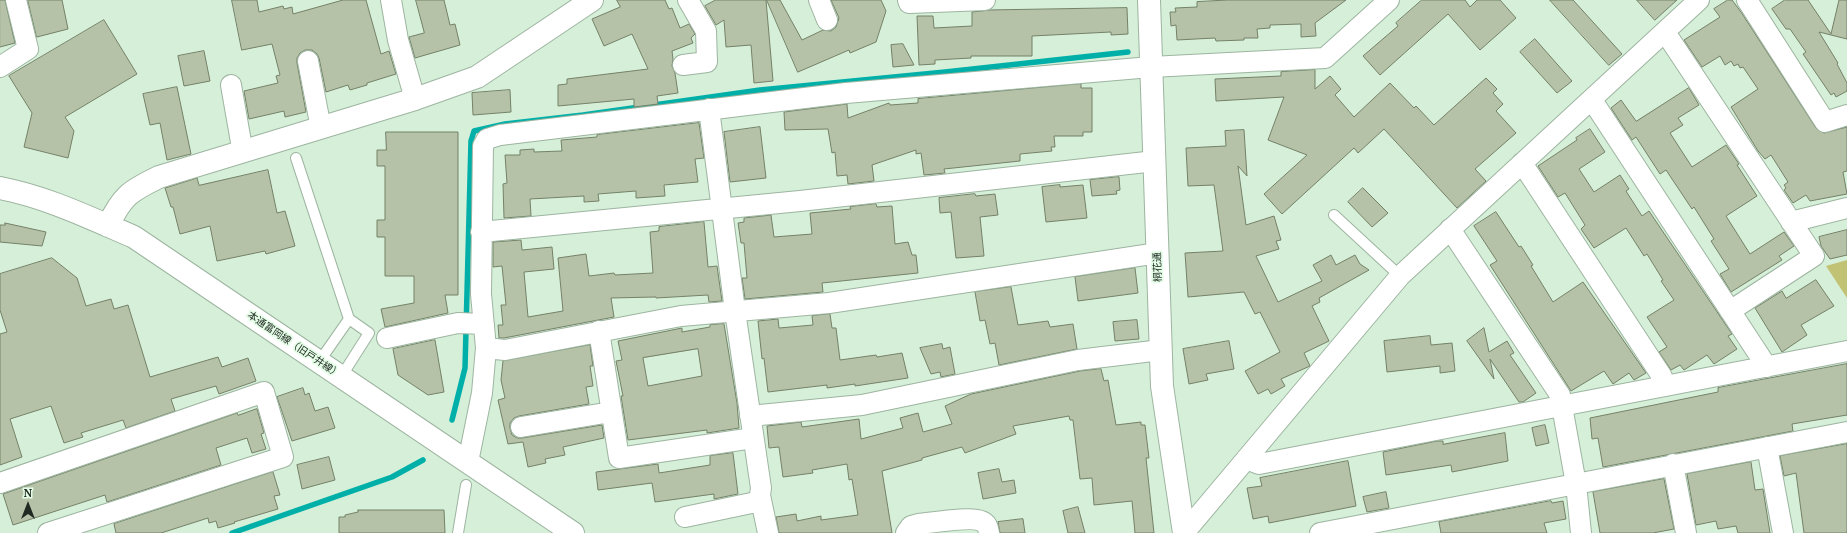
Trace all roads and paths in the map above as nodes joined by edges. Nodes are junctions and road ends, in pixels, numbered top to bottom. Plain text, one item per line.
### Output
1 (16, 0) edge
2 (391, 0) edge
3 (592, 0) edge
4 (688, 0) edge
5 (819, 0) edge
6 (908, 0) edge
7 (984, 0) edge
8 (1149, 0) edge
9 (1389, 0) edge
10 (1699, 0) edge
11 (1747, 0) edge
12 (827, 20) dead end
13 (1665, 32) junction
14 (308, 61) dead end
15 (683, 65) dead end
16 (1151, 67) junction
17 (0, 68) edge
18 (231, 85) dead end
19 (415, 99) junction
20 (1592, 100) junction
21 (709, 109) junction
22 (1847, 115) edge
23 (319, 118) dead end
24 (241, 142) dead end
25 (296, 158) dead end
26 (1155, 160) junction
27 (1522, 163) junction
28 (0, 188) edge
29 (721, 208) junction
30 (1847, 208) edge
31 (1334, 215) dead end
32 (1790, 222) junction
33 (108, 226) junction
34 (1450, 229) junction
35 (481, 232) junction
36 (1158, 253) junction
37 (1400, 276) junction
38 (735, 311) junction
39 (1730, 311) junction
40 (349, 318) junction
41 (481, 324) junction
42 (599, 331) junction
43 (387, 338) dead end
44 (486, 348) junction
45 (1161, 350) junction
46 (1847, 351) edge
47 (319, 362) junction
48 (1767, 367) junction
49 (341, 377) junction
50 (1666, 386) junction
51 (1561, 407) junction
52 (611, 412) junction
53 (750, 416) junction
54 (521, 427) dead end
55 (1847, 432) edge
56 (753, 438) junction
57 (1767, 447) junction
58 (1246, 459) junction
59 (468, 462) junction
60 (1673, 464) junction
61 (0, 483) edge
62 (1576, 484) junction
63 (466, 485) dead end
64 (761, 501) junction
65 (685, 517) dead end
66 (48, 533) edge
67 (458, 533) edge
68 (573, 533) edge
69 (768, 533) edge
70 (906, 533) edge
71 (989, 533) edge
72 (1184, 533) edge
73 (1320, 533) edge
74 (1581, 533) edge
75 (1686, 533) edge
76 (1783, 533) edge

1 - 17 street
2 - 19 street
3 - 19 street
4 - 15 street
5 - 12 street
6 - 7 street
8 - 16 street, 桐花通
9 - 16 street
10 - 13 street
11 - 22 street
13 - 20 street
13 - 32 street
14 - 23 street
16 - 21 street
16 - 26 street, 桐花通
18 - 24 street
19 - 33 street
20 - 27 street
20 - 39 street
21 - 29 street
21 - 35 street
25 - 40 lane
26 - 29 street
26 - 36 street, 桐花通
27 - 34 street
27 - 50 street
28 - 33 street, 本通富岡線（旧戸井線）
29 - 35 street
29 - 38 street
30 - 32 street
31 - 37 lane
32 - 39 street
33 - 47 street, 本通富岡線（旧戸井線）
34 - 37 street
34 - 51 street
35 - 41 street
36 - 38 street
36 - 45 street, 桐花通
37 - 58 street
38 - 42 street
38 - 53 street
39 - 48 street
40 - 47 lane
40 - 49 lane
41 - 43 street
41 - 44 street
42 - 44 street
42 - 52 street
44 - 59 street
45 - 53 street
45 - 72 street, 桐花通
46 - 48 street
47 - 49 street, 本通富岡線（旧戸井線）
48 - 50 street
49 - 59 street, 本通富岡線（旧戸井線）
50 - 51 street
51 - 58 street
51 - 62 street
52 - 54 street
52 - 56 street
53 - 56 street
55 - 57 street
56 - 64 street
57 - 60 street
57 - 76 street
58 - 72 street
59 - 68 street, 本通富岡線（旧戸井線）
60 - 62 street
60 - 75 street
61 - 66 street
62 - 73 street
62 - 74 street
63 - 67 lane
64 - 65 street
64 - 69 street
70 - 71 street

